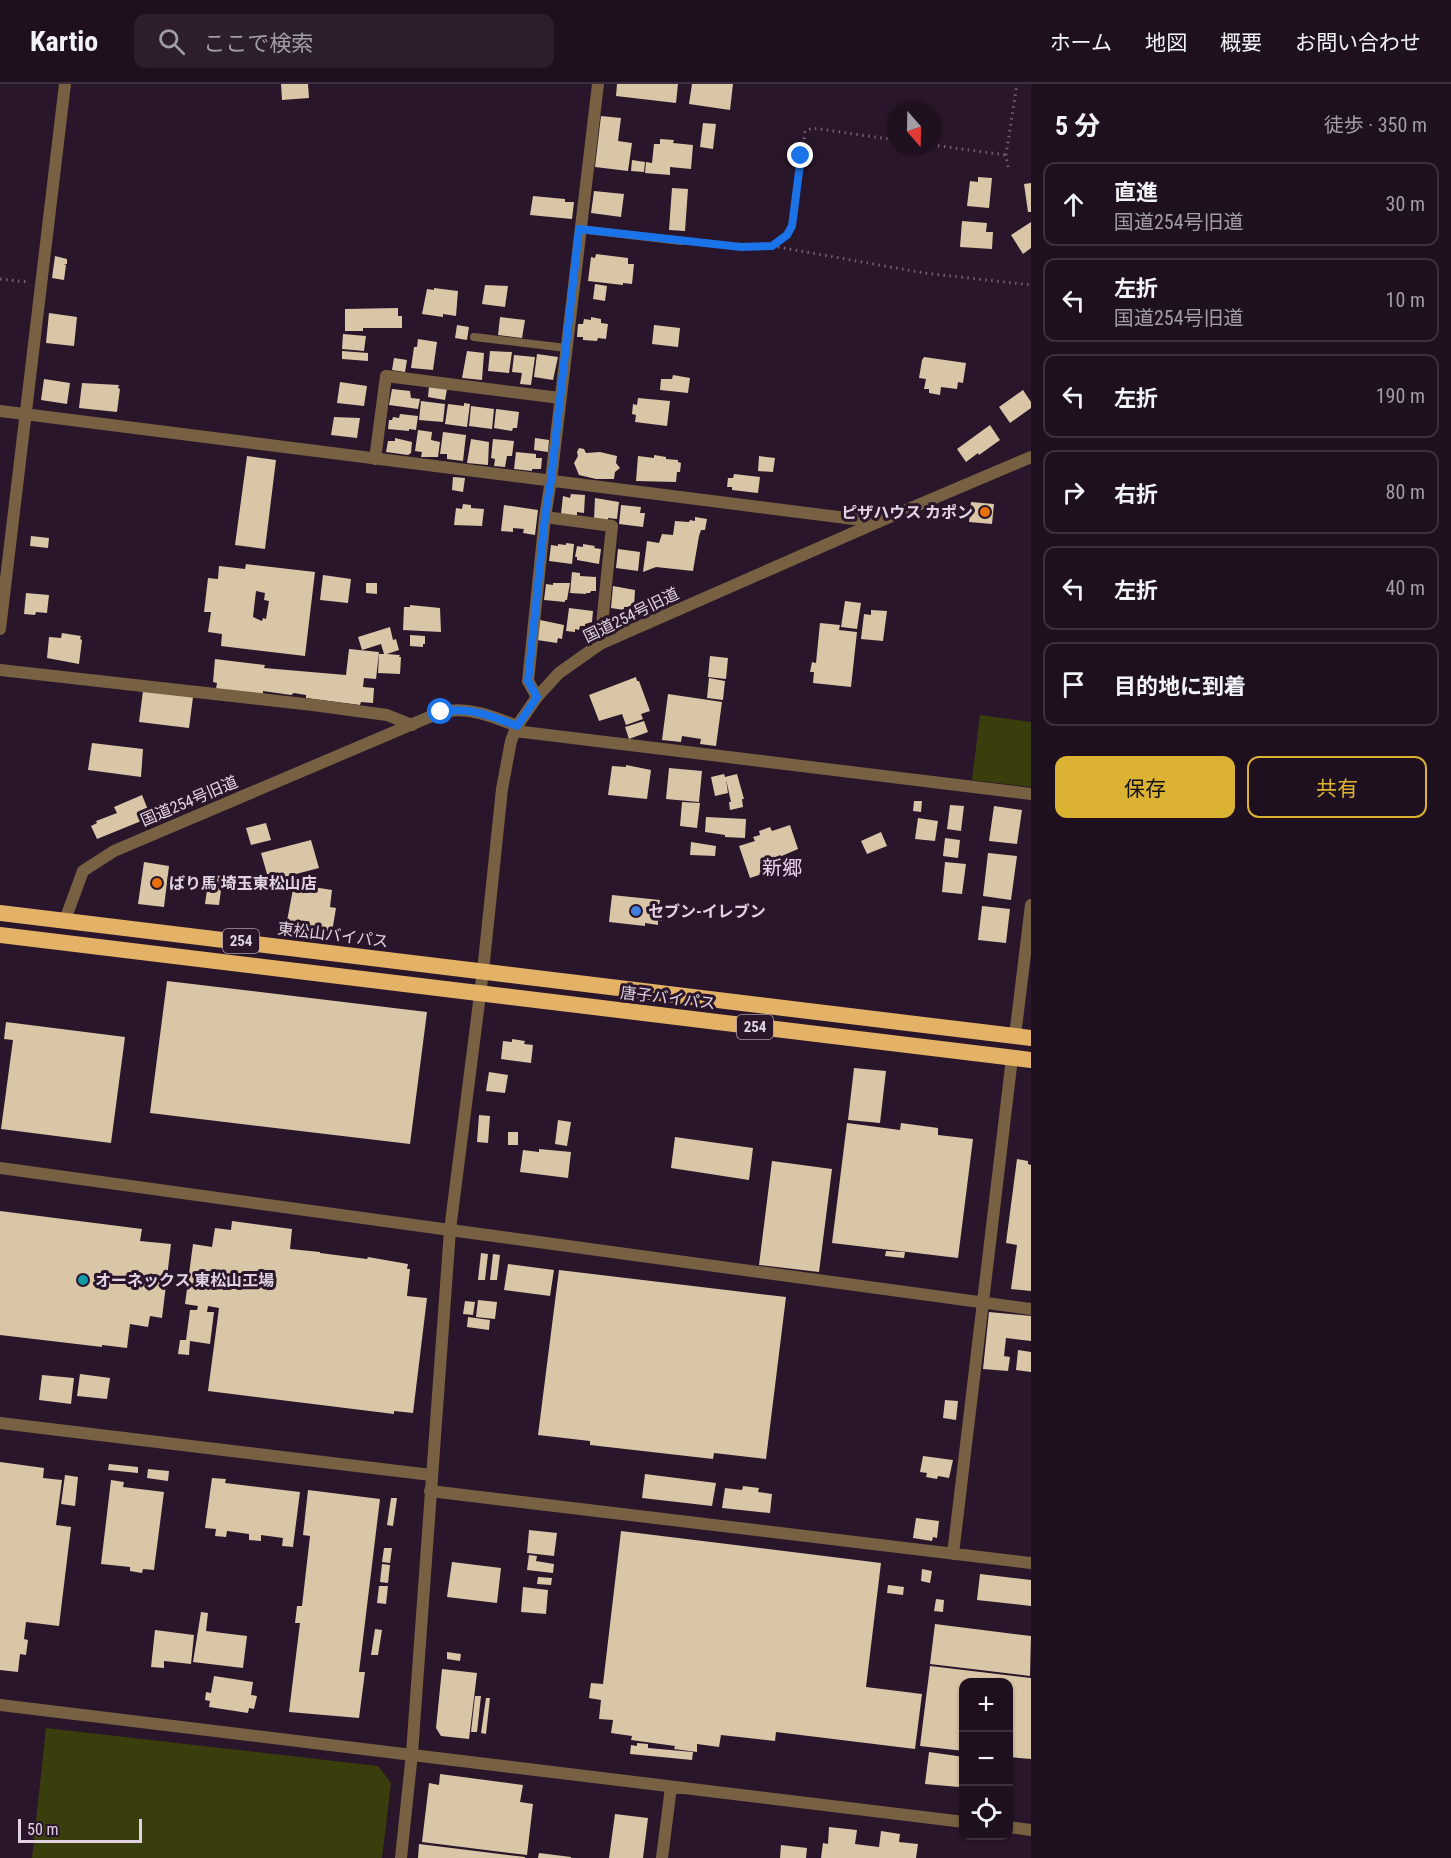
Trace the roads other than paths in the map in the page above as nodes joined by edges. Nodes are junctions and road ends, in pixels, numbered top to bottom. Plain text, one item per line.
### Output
1 (65, 84) edge
2 (598, 84) edge
3 (579, 229) junction
4 (681, 241) road end
5 (474, 337) dead end
6 (566, 348) junction
7 (560, 398) junction
8 (0, 411) edge
9 (25, 414) junction
10 (1031, 457) edge
11 (375, 459) junction
12 (551, 480) junction
13 (545, 517) junction
14 (878, 522) junction
15 (0, 629) edge
16 (600, 644) junction
17 (0, 670) edge
18 (537, 697) junction
19 (412, 725) junction
20 (516, 728) junction
21 (1031, 794) edge
22 (1031, 905) edge
23 (0, 913) edge
24 (65, 920) junction
25 (0, 935) edge
26 (483, 971) junction
27 (479, 994) junction
28 (1023, 1037) edge
29 (1012, 1058) junction
30 (1031, 1060) edge
31 (0, 1168) edge
32 (450, 1230) junction
33 (983, 1303) junction
34 (1031, 1309) edge
35 (0, 1424) edge
36 (431, 1475) junction
37 (430, 1491) junction
38 (953, 1554) junction
39 (1031, 1563) edge
40 (0, 1705) edge
41 (412, 1753) junction
42 (670, 1786) junction
43 (959, 1822) edge
44 (1013, 1828) edge
45 (1031, 1830) edge
46 (401, 1858) edge
47 (662, 1858) edge

1 - 9 street
2 - 3 street
3 - 4 lane
3 - 6 street
5 - 6 lane
6 - 7 street
7 - 11 street
7 - 12 street
8 - 9 street
9 - 11 street
9 - 15 street
10 - 14 street, 国道254号旧道
11 - 12 street
12 - 13 street
12 - 14 street
13 - 16 street
13 - 18 street
14 - 16 street, 国道254号旧道
16 - 18 street, 国道254号旧道
17 - 19 street
18 - 20 street, 国道254号旧道
19 - 20 street, 国道254号旧道
19 - 24 street, 国道254号旧道
20 - 21 street
20 - 26 street
22 - 28 street
23 - 24 highway, 東松山バイパス / 254
24 - 26 highway, 東松山バイパス / 254
25 - 27 highway, 254
26 - 27 street
26 - 28 highway, 唐子バイパス / 254
27 - 29 highway, 唐子バイパス / 254
27 - 32 street
29 - 30 highway, 唐子バイパス / 254
29 - 33 street
31 - 32 street
32 - 33 street
32 - 36 street
33 - 34 street
33 - 38 street
35 - 36 street
36 - 37 street
37 - 38 street
37 - 41 street
38 - 39 street
40 - 41 street
41 - 42 street
41 - 46 street
42 - 43 street
42 - 47 street
44 - 45 street

